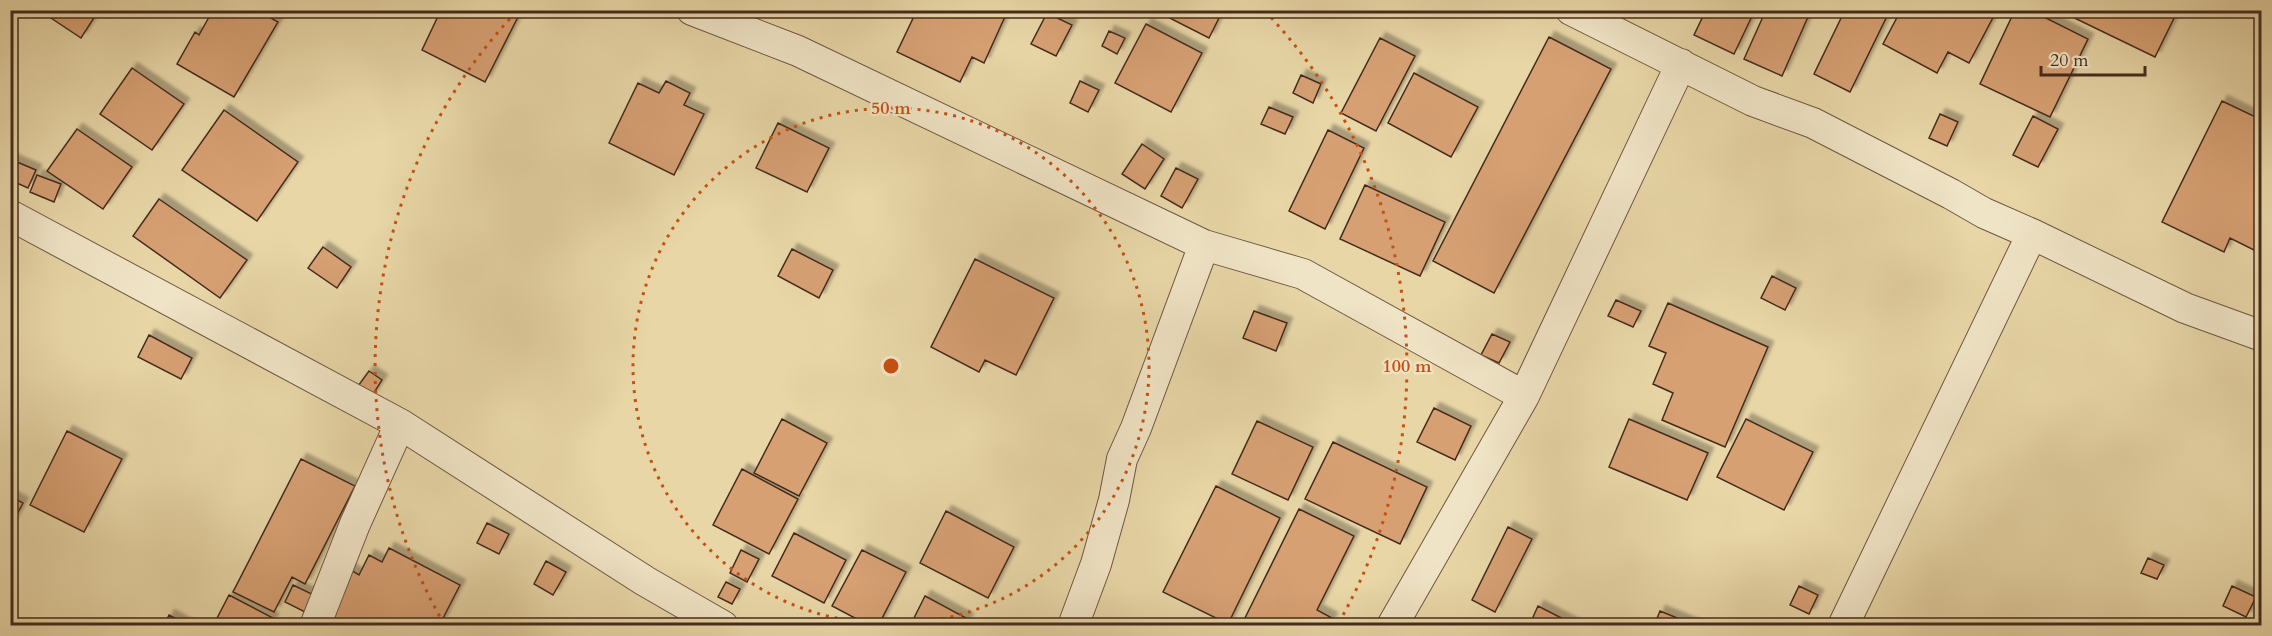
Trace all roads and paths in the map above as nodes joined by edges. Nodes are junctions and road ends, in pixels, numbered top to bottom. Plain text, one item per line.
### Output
1 (692, 10) edge
2 (1571, 10) edge
3 (1681, 64) junction
4 (16, 226) edge
5 (2032, 234) junction
6 (1204, 245) junction
7 (2262, 336) edge
8 (1524, 396) junction
9 (400, 424) junction
10 (315, 626) edge
11 (723, 626) edge
12 (1073, 626) edge
13 (1392, 626) edge
14 (1843, 626) edge

1 - 6 street
2 - 3 street
3 - 5 street
3 - 8 street
4 - 9 street
5 - 7 street
5 - 14 street
6 - 8 street
6 - 12 street
8 - 13 street
9 - 10 street
9 - 11 street

